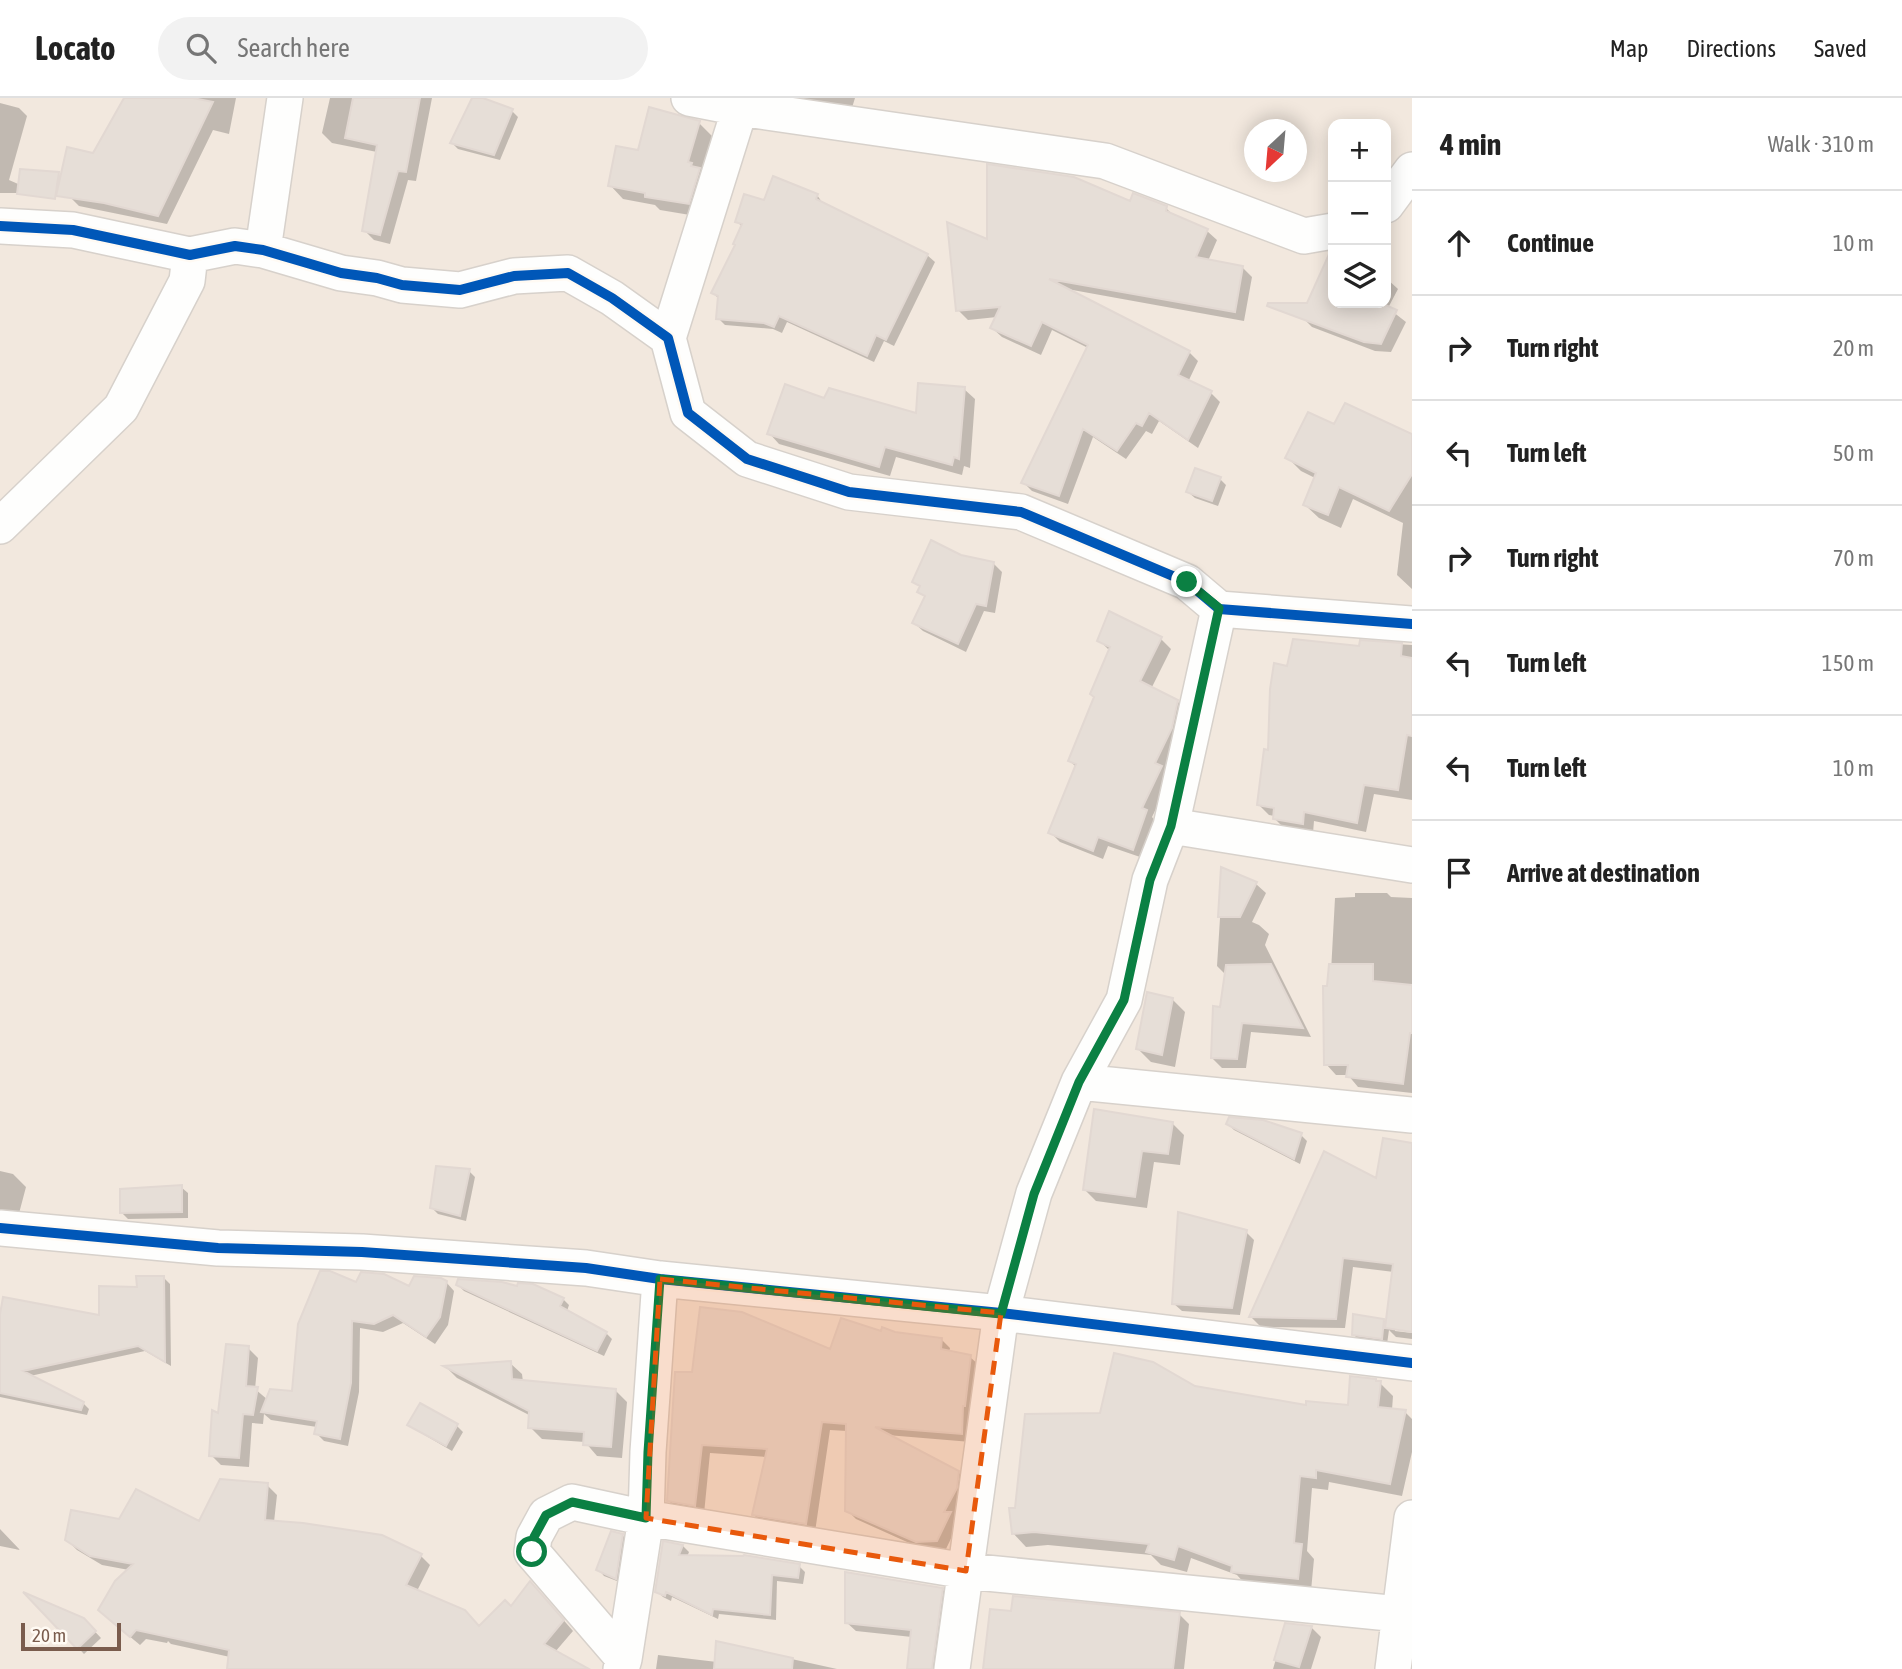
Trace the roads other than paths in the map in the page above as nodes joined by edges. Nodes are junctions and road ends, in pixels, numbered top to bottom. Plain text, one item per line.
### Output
1 (285, 98) edge
2 (690, 98) edge
3 (740, 108) junction
4 (1412, 170) edge
5 (1391, 198) edge
6 (0, 226) edge
7 (1328, 232) edge
8 (263, 250) junction
9 (190, 255) junction
10 (668, 338) junction
11 (0, 526) edge
12 (1219, 608) junction
13 (1412, 624) edge
14 (1171, 826) junction
15 (1412, 864) edge
16 (1079, 1082) junction
17 (1412, 1115) edge
18 (0, 1228) edge
19 (660, 1279) junction
20 (1001, 1314) junction
21 (1412, 1363) edge
22 (646, 1518) junction
23 (1412, 1518) edge
24 (966, 1571) junction
25 (1399, 1614) junction
26 (623, 1664) edge
27 (952, 1669) edge
28 (1393, 1669) edge

1 - 8 street
2 - 3 street
3 - 7 street
3 - 10 street
4 - 5 street
6 - 9 street
8 - 9 street
8 - 10 street
9 - 11 street
10 - 12 street
12 - 13 street
12 - 14 street
14 - 15 street
14 - 16 street
16 - 17 street
16 - 20 street
18 - 19 street
19 - 20 street
19 - 22 street
20 - 21 street
20 - 24 street
22 - 24 street
22 - 26 street
22 - 26 street
23 - 25 street
24 - 25 street
24 - 27 street
25 - 28 street

